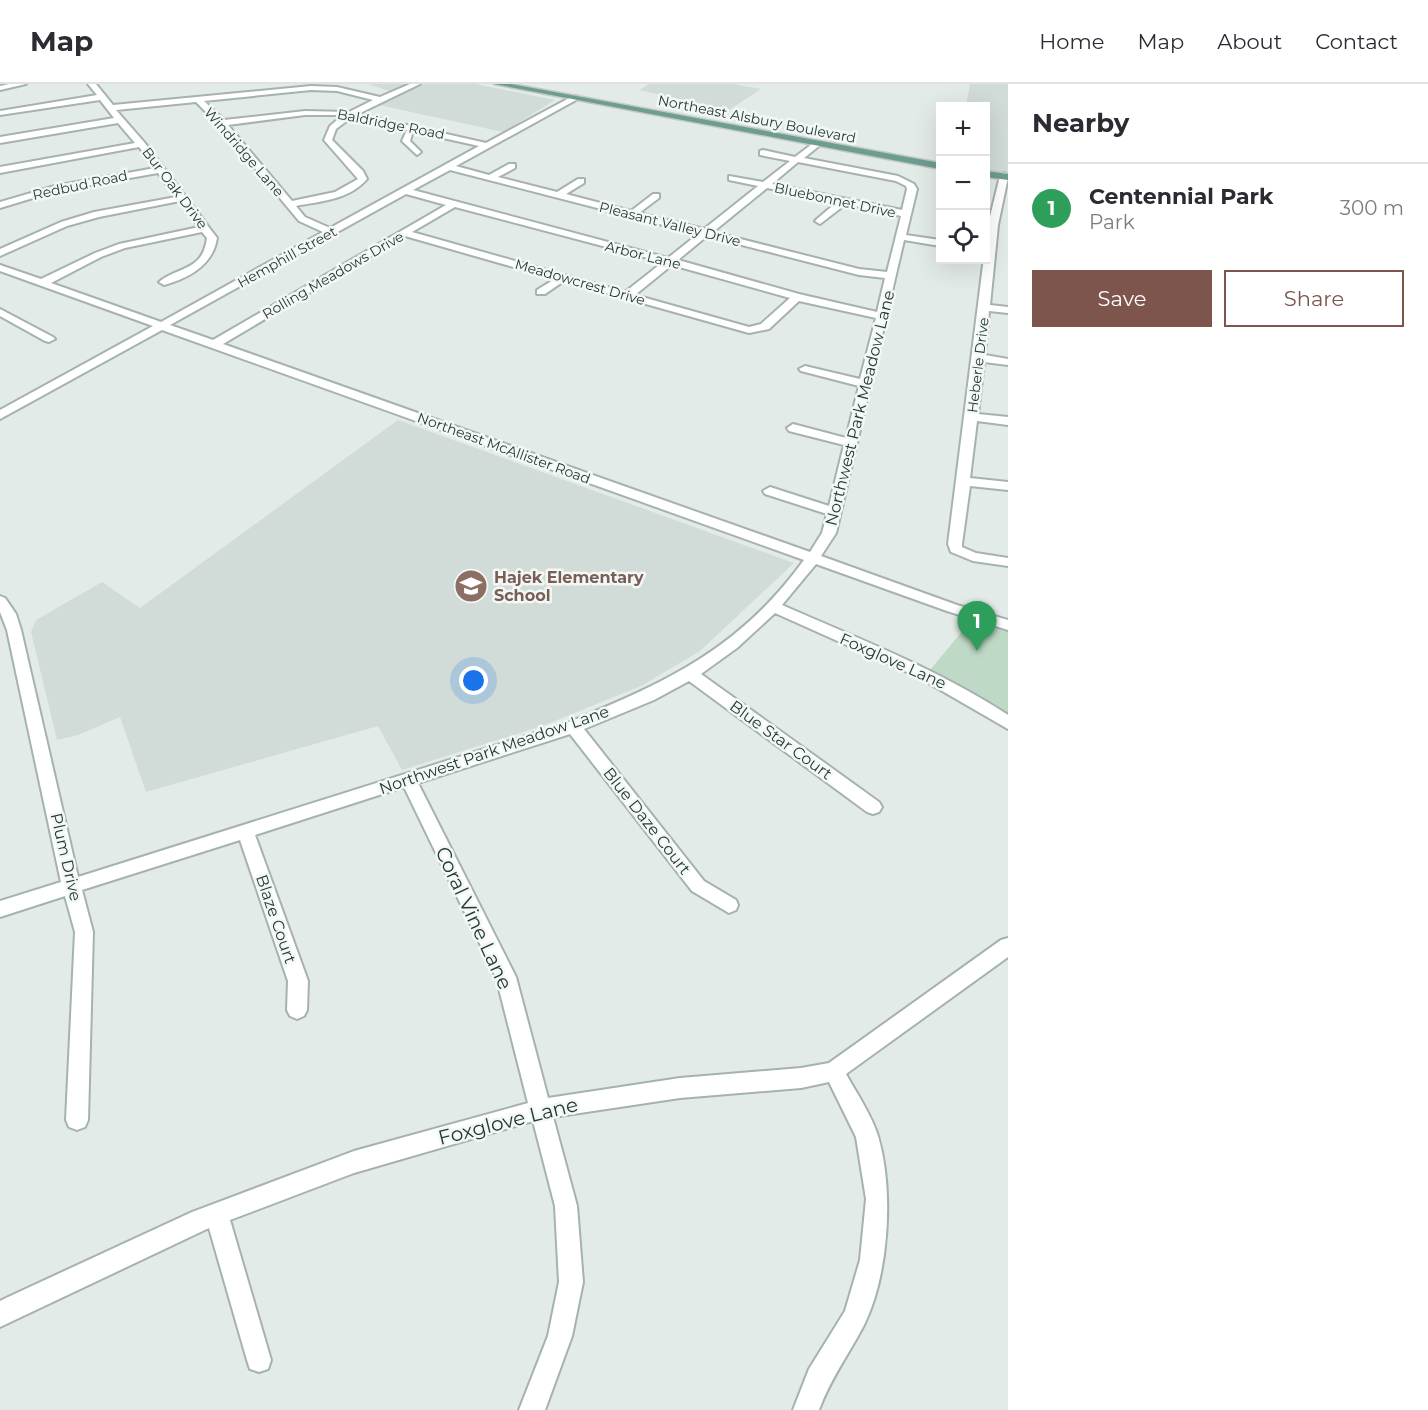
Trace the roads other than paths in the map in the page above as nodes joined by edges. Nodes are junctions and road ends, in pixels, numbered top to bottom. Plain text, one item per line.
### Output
1 (22, 84) edge
2 (92, 84) edge
3 (416, 84) edge
4 (498, 84) edge
5 (0, 88) edge
6 (102, 97) junction
7 (573, 98) junction
8 (197, 99) junction
9 (382, 100) junction
10 (111, 108) junction
11 (0, 113) edge
12 (352, 116) junction
13 (119, 120) junction
14 (222, 123) junction
15 (416, 128) junction
16 (0, 140) edge
17 (141, 144) junction
18 (816, 144) junction
19 (488, 146) junction
20 (417, 152) dead end
21 (763, 153) dead end
22 (797, 159) junction
23 (936, 165) edge
24 (512, 166) dead end
25 (449, 167) junction
26 (0, 170) edge
27 (161, 170) junction
28 (990, 175) edge
29 (1006, 177) edge
30 (490, 178) junction
31 (732, 178) dead end
32 (581, 181) dead end
33 (765, 185) junction
34 (405, 191) junction
35 (558, 195) junction
36 (656, 196) dead end
37 (183, 198) junction
38 (843, 202) junction
39 (289, 204) junction
40 (0, 205) edge
41 (452, 205) junction
42 (632, 214) junction
43 (906, 214) junction
44 (820, 221) dead end
45 (206, 228) junction
46 (331, 232) junction
47 (404, 233) junction
48 (705, 233) junction
49 (900, 237) junction
50 (936, 242) edge
51 (990, 242) edge
52 (0, 252) edge
53 (670, 261) junction
54 (986, 264) edge
55 (0, 268) edge
56 (891, 276) junction
57 (564, 277) junction
58 (164, 282) dead end
59 (42, 283) junction
60 (541, 292) dead end
61 (628, 295) junction
62 (797, 297) junction
63 (984, 308) junction
64 (1008, 310) edge
65 (0, 312) edge
66 (882, 316) junction
67 (161, 326) junction
68 (50, 339) dead end
69 (214, 345) junction
70 (978, 358) junction
71 (1008, 362) edge
72 (805, 369) dead end
73 (866, 384) junction
74 (0, 415) edge
75 (971, 417) junction
76 (1008, 421) edge
77 (793, 428) dead end
78 (852, 443) junction
79 (964, 481) junction
80 (1008, 486) edge
81 (770, 490) dead end
82 (833, 512) junction
83 (815, 559) junction
84 (1008, 562) edge
85 (0, 601) edge
86 (773, 607) junction
87 (1008, 625) edge
88 (7, 632) edge
89 (690, 674) junction
90 (1008, 723) edge
91 (573, 727) junction
92 (408, 779) junction
93 (873, 807) dead end
94 (245, 830) junction
95 (72, 887) junction
96 (729, 906) dead end
97 (0, 909) edge
98 (1008, 946) edge
99 (297, 1010) dead end
100 (834, 1071) junction
101 (541, 1109) junction
102 (77, 1120) dead end
103 (217, 1214) junction
104 (0, 1315) edge
105 (259, 1360) dead end
106 (532, 1410) edge
107 (806, 1410) edge

1 - 5 street
2 - 6 street, Bur Oak Drive
3 - 9 street
4 - 7 main road, Northeast Alsbury Boulevard
6 - 10 street, Bur Oak Drive
6 - 11 street
7 - 18 main road, Northeast Alsbury Boulevard
7 - 19 street, Hemphill Street
8 - 9 street
8 - 10 street, Windridge Lane
8 - 14 street, Windridge Lane
9 - 12 street
10 - 13 street, Bur Oak Drive
12 - 14 street, Baldridge Road
12 - 15 street, Baldridge Road
12 - 39 street
13 - 16 street
13 - 17 street, Bur Oak Drive
14 - 39 street, Windridge Lane
15 - 19 street, Baldridge Road
15 - 20 street
17 - 26 street
17 - 27 street, Bur Oak Drive
18 - 22 street
18 - 23 main road, Northeast Alsbury Boulevard
19 - 25 street, Hemphill Street
21 - 22 street
22 - 33 street
22 - 43 street, Northwest Park Meadow Lane
24 - 30 street
25 - 30 street, Pleasant Valley Drive
25 - 34 street, Hemphill Street
27 - 37 street, Bur Oak Drive
27 - 40 street, Redbud Road
28 - 29 main road
29 - 51 street, Heberle Drive
30 - 35 street, Pleasant Valley Drive
31 - 33 street, Bluebonnet Drive
32 - 35 street
33 - 38 street, Bluebonnet Drive
33 - 48 street
34 - 41 street, Arbor Lane
34 - 46 street, Hemphill Street
35 - 42 street, Pleasant Valley Drive
36 - 42 street
37 - 45 street, Bur Oak Drive
37 - 52 street
38 - 43 street, Bluebonnet Drive
38 - 44 street
39 - 46 street, Windridge Lane
41 - 47 street, Rolling Meadows Drive
41 - 53 street, Arbor Lane
42 - 48 street, Pleasant Valley Drive
43 - 49 street, Northwest Park Meadow Lane
45 - 58 street, Bur Oak Drive
45 - 59 street
46 - 67 street, Hemphill Street
47 - 57 street, Meadowcrest Drive
47 - 69 street, Rolling Meadows Drive
48 - 53 street
48 - 56 street, Pleasant Valley Drive
49 - 50 street
49 - 56 street, Northwest Park Meadow Lane
53 - 61 street
53 - 62 street, Arbor Lane
54 - 63 street, Heberle Drive
55 - 59 street, Northeast McAllister Road
56 - 66 street, Northwest Park Meadow Lane
57 - 60 street
57 - 61 street, Meadowcrest Drive
59 - 67 street, Northeast McAllister Road
61 - 62 street, Meadowcrest Drive
62 - 66 street, Arbor Lane
63 - 64 street
63 - 70 street, Heberle Drive
65 - 68 street
66 - 73 street, Northwest Park Meadow Lane
67 - 69 street, Northeast McAllister Road
67 - 74 street, Hemphill Street
69 - 83 street, Northeast McAllister Road
70 - 71 street
70 - 75 street, Heberle Drive
72 - 73 street
73 - 78 street, Northwest Park Meadow Lane
75 - 76 street
75 - 79 street, Heberle Drive
77 - 78 street
78 - 82 street, Northwest Park Meadow Lane
79 - 80 street
79 - 84 street, Heberle Drive
81 - 82 street
82 - 83 street, Northwest Park Meadow Lane
83 - 86 street, Northwest Park Meadow Lane
83 - 87 street, Northeast McAllister Road
85 - 88 street, Plum Drive
86 - 89 street, Northwest Park Meadow Lane
86 - 90 street, Foxglove Lane
88 - 95 street, Plum Drive
89 - 91 street, Northwest Park Meadow Lane
89 - 93 street, Blue Star Court
91 - 92 street, Northwest Park Meadow Lane
91 - 96 street, Blue Daze Court
92 - 94 street, Northwest Park Meadow Lane
92 - 101 street, Coral Vine Lane
94 - 95 street, Northwest Park Meadow Lane
94 - 99 street, Blaze Court
95 - 97 street, Northwest Park Meadow Lane
95 - 102 street, Plum Drive
98 - 100 street, Foxglove Lane
100 - 101 street, Foxglove Lane
100 - 107 street
101 - 103 street, Foxglove Lane
101 - 106 street, Coral Vine Lane
103 - 104 street, Foxglove Lane
103 - 105 street

